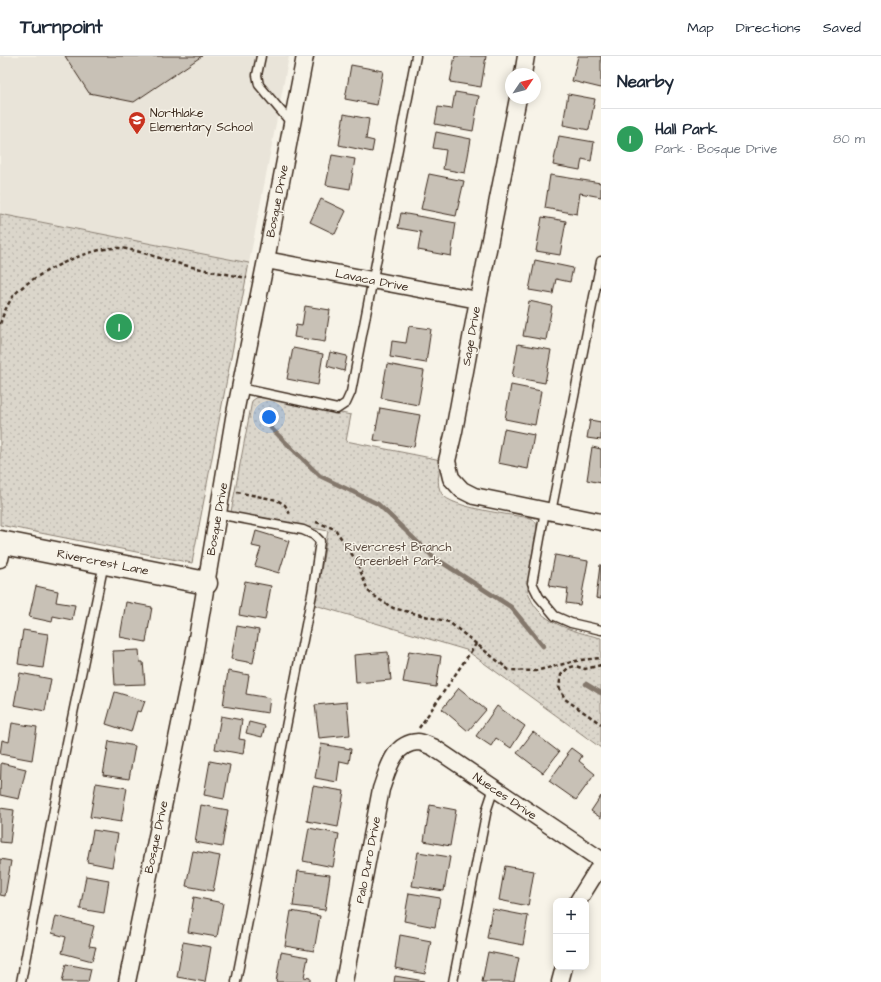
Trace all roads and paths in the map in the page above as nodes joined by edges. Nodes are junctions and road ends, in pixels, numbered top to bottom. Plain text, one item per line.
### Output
1 (261, 56) edge
2 (305, 56) edge
3 (416, 56) edge
4 (526, 56) edge
5 (524, 68) edge
6 (517, 104) edge
7 (292, 124) junction
8 (266, 260) junction
9 (601, 261) edge
10 (373, 280) junction
11 (262, 281) junction
12 (478, 300) junction
13 (0, 324) edge
14 (240, 388) junction
15 (222, 488) junction
16 (546, 511) junction
17 (217, 514) junction
18 (298, 518) dead end
19 (312, 521) dead end
20 (601, 522) edge
21 (1, 548) edge
22 (104, 563) junction
23 (206, 583) junction
24 (601, 630) edge
25 (476, 644) junction
26 (601, 658) edge
27 (601, 665) edge
28 (601, 724) edge
29 (406, 745) junction
30 (494, 788) junction
31 (601, 860) edge
32 (601, 864) edge
33 (580, 898) edge
34 (563, 970) edge
35 (21, 982) edge
36 (127, 982) edge
37 (236, 982) edge
38 (344, 982) edge
39 (453, 982) edge
40 (560, 982) edge

1 - 7 lane
2 - 7 street, Bosque Drive
3 - 10 lane
4 - 5 street
6 - 12 street, Sage Drive
7 - 8 street, Bosque Drive
8 - 10 street, Lavaca Drive
8 - 11 street, Bosque Drive
9 - 16 lane
10 - 12 street, Lavaca Drive
10 - 14 lane
11 - 13 path
11 - 14 street, Bosque Drive
12 - 16 street, Sage Drive
14 - 15 street, Bosque Drive
15 - 17 street, Bosque Drive
15 - 18 path
16 - 20 street, Sage Drive
16 - 24 lane
17 - 23 street, Bosque Drive
17 - 37 lane
19 - 25 path
21 - 22 street, Rivercrest Lane
22 - 23 street, Rivercrest Lane
22 - 35 lane
23 - 36 street, Bosque Drive
25 - 26 path
25 - 29 path
27 - 28 path
29 - 30 street, Nueces Drive
29 - 38 street, Palo Duro Drive
30 - 31 street, Nueces Drive
30 - 39 lane
32 - 33 street
34 - 40 street

